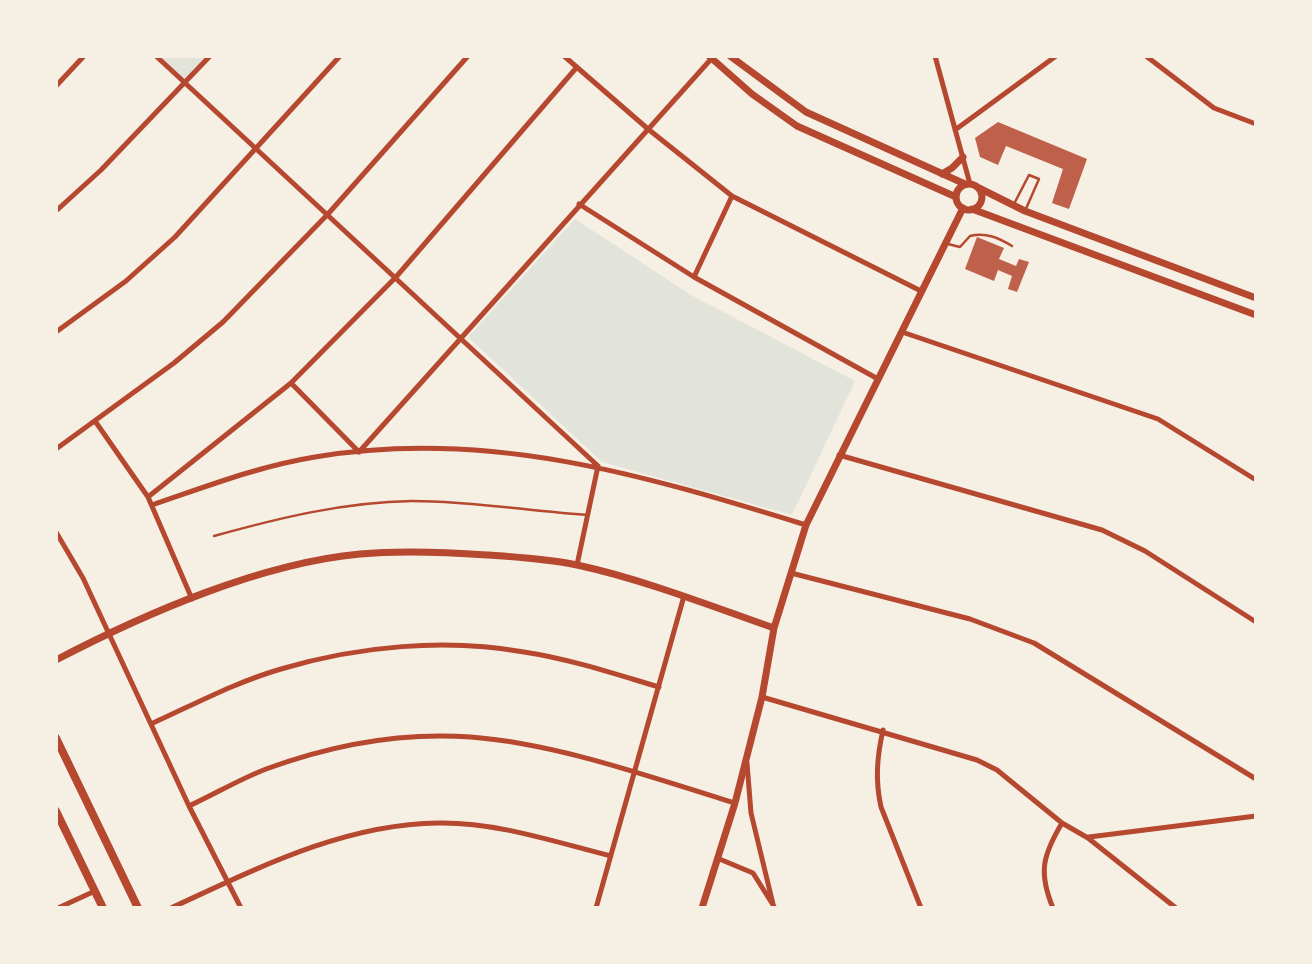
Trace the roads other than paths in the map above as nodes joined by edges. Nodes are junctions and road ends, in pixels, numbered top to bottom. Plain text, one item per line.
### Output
1 (84, 56) edge
2 (156, 56) edge
3 (210, 56) edge
4 (340, 56) edge
5 (468, 56) edge
6 (564, 56) edge
7 (730, 56) edge
8 (935, 56) edge
9 (1056, 56) edge
10 (1146, 56) edge
11 (711, 57) edge
12 (577, 67) junction
13 (184, 82) junction
14 (56, 86) edge
15 (1256, 124) edge
16 (648, 129) junction
17 (955, 130) junction
18 (256, 148) junction
19 (962, 157) junction
20 (942, 174) junction
21 (971, 185) junction
22 (732, 196) junction
23 (956, 197) junction
24 (579, 204) junction
25 (1013, 205) junction
26 (963, 208) junction
27 (972, 209) junction
28 (56, 211) edge
29 (1026, 211) junction
30 (328, 214) junction
31 (1048, 219) junction
32 (1042, 236) junction
33 (945, 243) junction
34 (1012, 246) dead end
35 (396, 277) junction
36 (694, 277) junction
37 (921, 290) junction
38 (1256, 298) edge
39 (1256, 315) edge
40 (56, 332) edge
41 (902, 332) junction
42 (461, 337) junction
43 (877, 379) junction
44 (291, 383) junction
45 (95, 421) junction
46 (56, 449) edge
47 (359, 452) junction
48 (839, 455) junction
49 (598, 466) junction
50 (1256, 480) edge
51 (148, 497) junction
52 (152, 505) junction
53 (588, 515) junction
54 (806, 525) junction
55 (56, 532) edge
56 (214, 536) dead end
57 (577, 565) junction
58 (791, 573) junction
59 (684, 596) junction
60 (192, 599) junction
61 (1256, 622) edge
62 (774, 628) junction
63 (110, 632) junction
64 (56, 660) edge
65 (659, 687) junction
66 (762, 696) junction
67 (153, 723) junction
68 (883, 730) junction
69 (56, 738) edge
70 (746, 752) junction
71 (635, 772) junction
72 (1256, 779) edge
73 (735, 803) junction
74 (189, 806) junction
75 (56, 811) edge
76 (1256, 816) edge
77 (1062, 823) junction
78 (1088, 838) junction
79 (611, 856) junction
80 (718, 858) junction
81 (228, 882) junction
82 (95, 891) junction
83 (774, 906) edge
84 (58, 908) edge
85 (103, 908) edge
86 (138, 908) edge
87 (171, 908) edge
88 (241, 908) edge
89 (596, 908) edge
90 (702, 908) edge
91 (921, 908) edge
92 (1054, 908) edge
93 (1177, 908) edge

1 - 14 street
2 - 13 street
3 - 13 street
4 - 18 street
5 - 30 street
6 - 12 street
7 - 20 street
8 - 17 street
9 - 17 street
10 - 15 street
11 - 16 street
11 - 23 street
12 - 16 street
12 - 35 street
13 - 18 street
13 - 28 street
16 - 22 street
16 - 24 street
17 - 19 street
18 - 30 street
18 - 40 street
19 - 20 street
19 - 21 street
20 - 21 street
21 - 23 street
21 - 25 street
21 - 27 street
22 - 36 street
22 - 37 street
23 - 26 street
24 - 36 street
24 - 42 street
25 - 29 street
25 - 29 lane
26 - 27 street
26 - 33 street
27 - 32 street
29 - 31 street
30 - 35 street
30 - 45 street
31 - 32 street
31 - 38 street
32 - 39 street
33 - 34 lane
33 - 37 street
35 - 42 street
35 - 44 street
36 - 43 street
37 - 41 street
41 - 43 street
41 - 50 street
42 - 47 street
42 - 49 street
43 - 48 street
44 - 47 street
44 - 51 street
45 - 46 street
45 - 51 street
47 - 49 street
47 - 52 street
48 - 54 street
48 - 61 street
49 - 53 street
49 - 54 street
51 - 52 street
52 - 60 street
53 - 56 lane
53 - 57 street
54 - 58 street
55 - 63 street
57 - 59 street
57 - 60 street
58 - 62 street
58 - 72 street
59 - 62 street
59 - 65 street
60 - 63 street
62 - 66 street
63 - 64 street
63 - 67 street
65 - 67 street
65 - 71 street
66 - 68 street
66 - 70 street
67 - 74 street
68 - 77 street
68 - 91 street
69 - 86 main road
70 - 73 street
70 - 83 street
71 - 73 street
71 - 74 street
71 - 79 street
73 - 80 street
74 - 81 street
75 - 82 main road
76 - 78 street
77 - 78 street
77 - 92 street
78 - 93 street
79 - 81 street
79 - 89 street
80 - 83 street
80 - 90 street
81 - 87 street
81 - 88 street
82 - 84 street
82 - 85 main road

